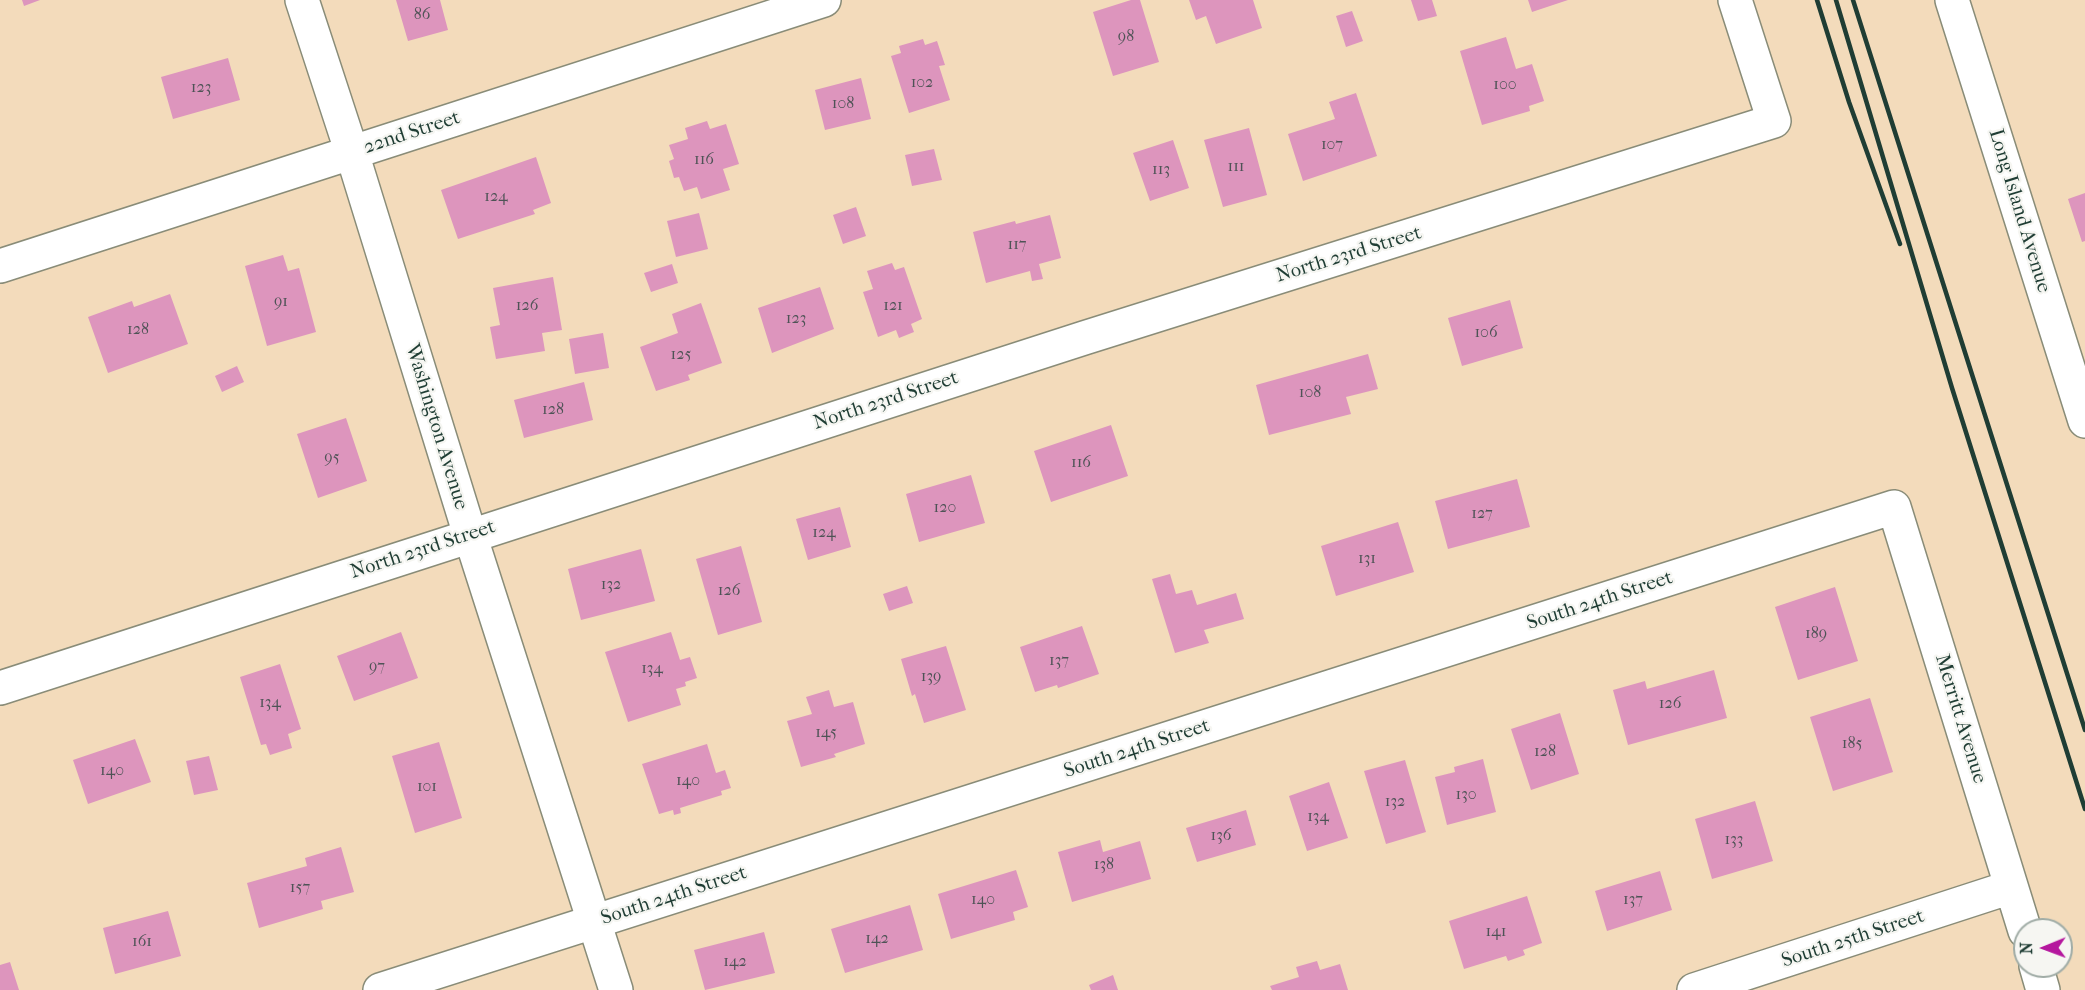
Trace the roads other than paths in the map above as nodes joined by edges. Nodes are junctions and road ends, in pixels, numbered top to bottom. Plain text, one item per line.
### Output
1 (302, 0) edge
2 (824, 0) edge
3 (1735, 0) edge
4 (1953, 0) edge
5 (352, 153) junction
6 (0, 266) edge
7 (2085, 421) edge
8 (1894, 507) joint
9 (470, 535) junction
10 (0, 688) edge
11 (2011, 887) junction
12 (2021, 918) edge
13 (595, 922) junction
14 (380, 990) edge
15 (616, 990) edge
16 (1694, 990) edge

1 - 5 street, Washington Avenue
2 - 5 street, 22nd Street
3 - 9 street, North 23rd Street
4 - 7 street, Long Island Avenue
5 - 6 street, 22nd Street
5 - 9 street, Washington Avenue
8 - 11 street, Merritt Avenue
8 - 13 street, South 24th Street
9 - 10 street, North 23rd Street
9 - 13 street, Washington Avenue
11 - 12 street, Merritt Avenue
11 - 16 street, South 25th Street
13 - 14 street, South 24th Street
13 - 15 street, Washington Avenue

